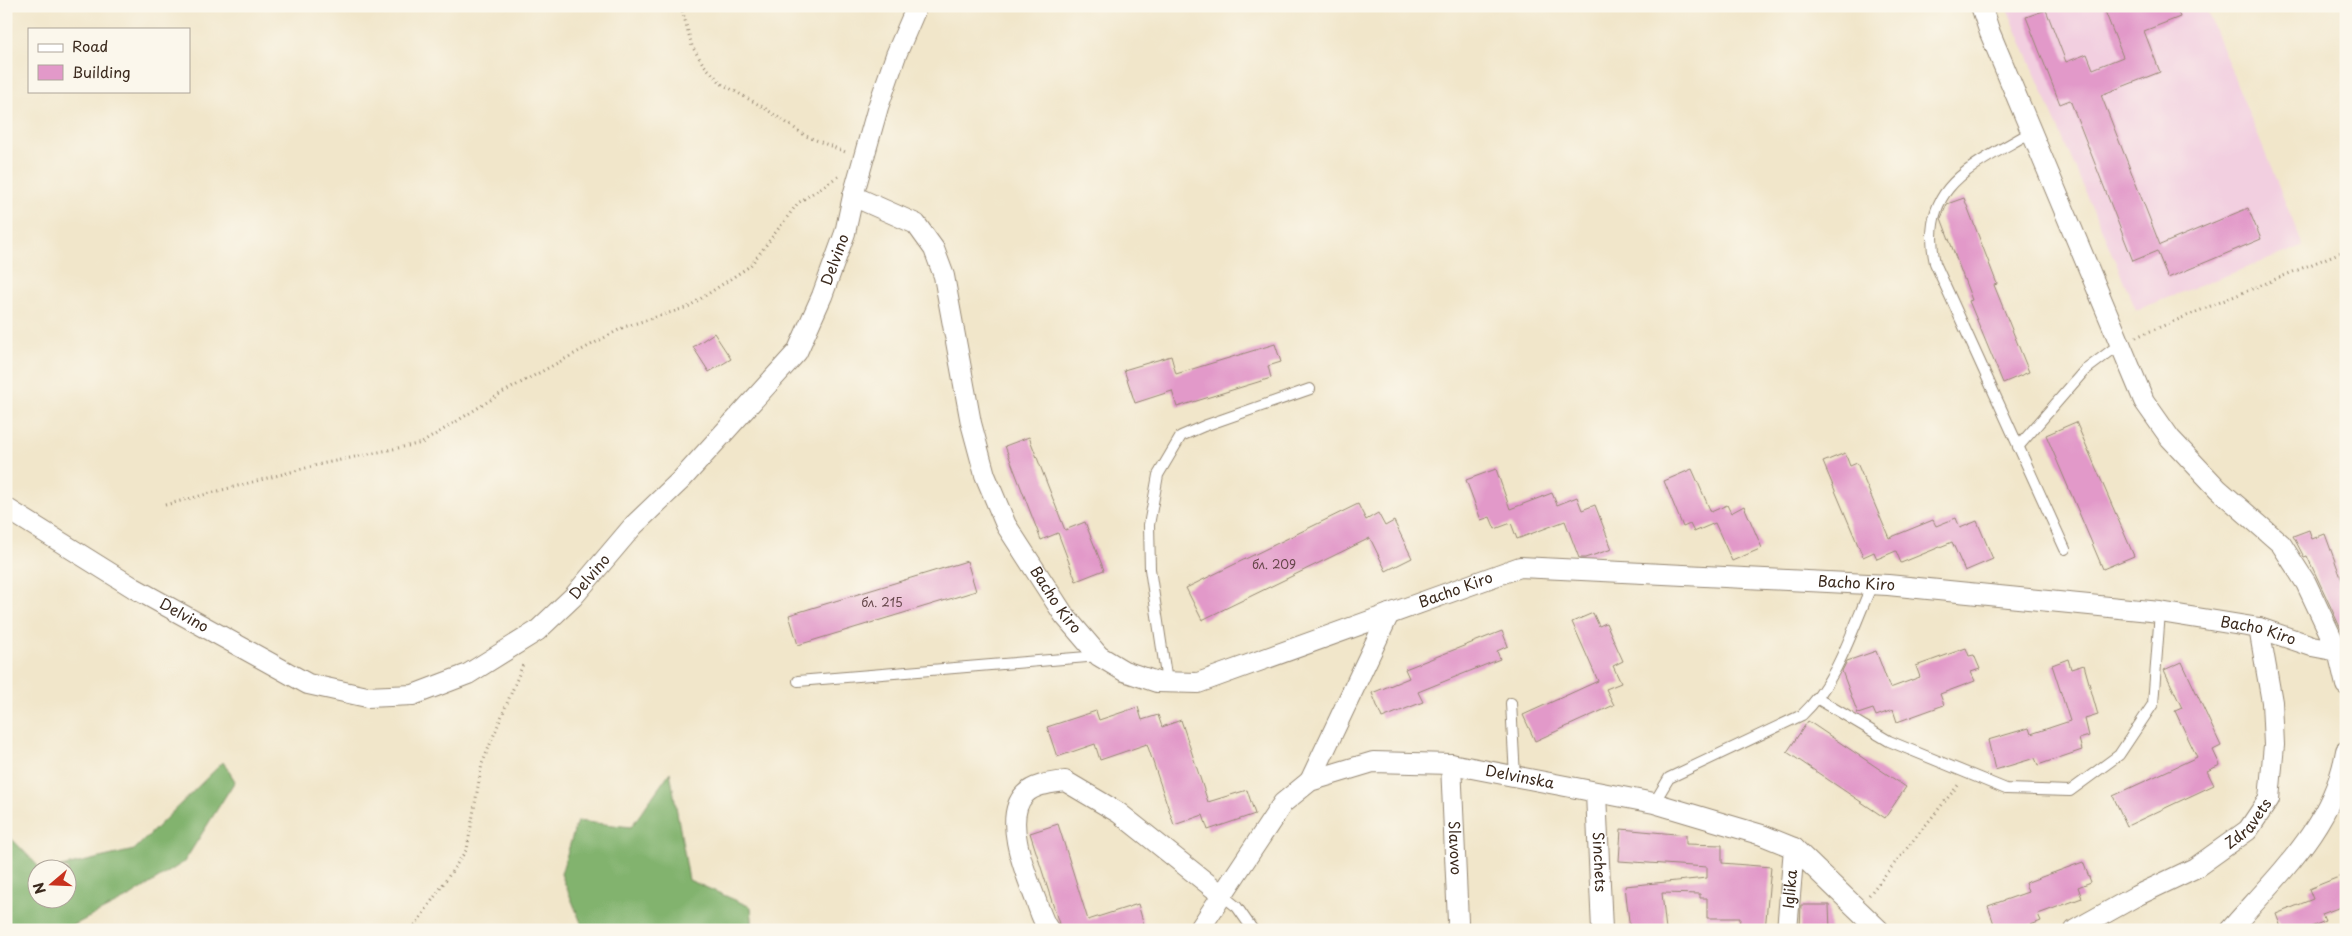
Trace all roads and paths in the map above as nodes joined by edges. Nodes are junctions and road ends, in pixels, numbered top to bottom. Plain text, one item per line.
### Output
1 (681, 6) edge
2 (917, 6) edge
3 (1981, 6) edge
4 (2031, 132) junction
5 (864, 160) junction
6 (853, 196) junction
7 (2346, 250) edge
8 (2120, 344) junction
9 (1310, 389) dead end
10 (2018, 447) junction
11 (166, 505) dead end
12 (6, 508) edge
13 (2064, 550) dead end
14 (1872, 585) junction
15 (2160, 612) junction
16 (1389, 614) junction
17 (2259, 628) junction
18 (537, 631) junction
19 (2338, 651) junction
20 (1099, 656) junction
21 (798, 681) dead end
22 (1167, 682) junction
23 (2346, 685) edge
24 (1818, 700) junction
25 (1511, 702) dead end
26 (2346, 752) edge
27 (1451, 764) junction
28 (1968, 774) junction
29 (1515, 777) junction
30 (1310, 781) junction
31 (1596, 793) junction
32 (1654, 803) junction
33 (1794, 848) junction
34 (1222, 895) junction
35 (1858, 910) junction
36 (2346, 926) edge
37 (412, 930) edge
38 (1049, 930) edge
39 (1199, 930) edge
40 (1253, 930) edge
41 (1457, 930) edge
42 (1602, 930) edge
43 (1786, 930) edge
44 (1879, 930) edge
45 (2075, 930) edge
46 (2230, 930) edge
47 (2341, 930) edge

1 - 5 path
2 - 5 street, Delvino
3 - 4 street
4 - 8 street
4 - 10 lane
5 - 6 street, Delvino
5 - 11 path
6 - 18 street, Delvino
6 - 20 street, Bacho Kiro
7 - 8 path
8 - 10 lane
8 - 19 street
9 - 22 lane
10 - 13 lane
12 - 18 street, Delvino
14 - 15 street, Bacho Kiro
14 - 16 street, Bacho Kiro
14 - 24 lane
15 - 17 street, Bacho Kiro
15 - 28 lane
16 - 22 street, Bacho Kiro
16 - 30 street
17 - 19 street, Bacho Kiro
17 - 45 street, Zdravets
18 - 37 path
19 - 23 street
20 - 21 lane
20 - 22 street, Bacho Kiro
24 - 28 lane
24 - 32 lane
25 - 29 lane
26 - 46 street
27 - 29 street, Delvinska
27 - 30 street, Delvinska
27 - 41 street, Slavovo
28 - 35 path
29 - 31 street, Delvinska
30 - 34 street, Delvinska
31 - 32 street, Delvinska
31 - 42 street, Sinchets
32 - 33 street, Delvinska
33 - 35 street, Delvinska
33 - 43 street, Iglika
34 - 38 street
34 - 39 street, Delvinska
34 - 40 lane
35 - 44 street, Delvinska
36 - 47 lane

